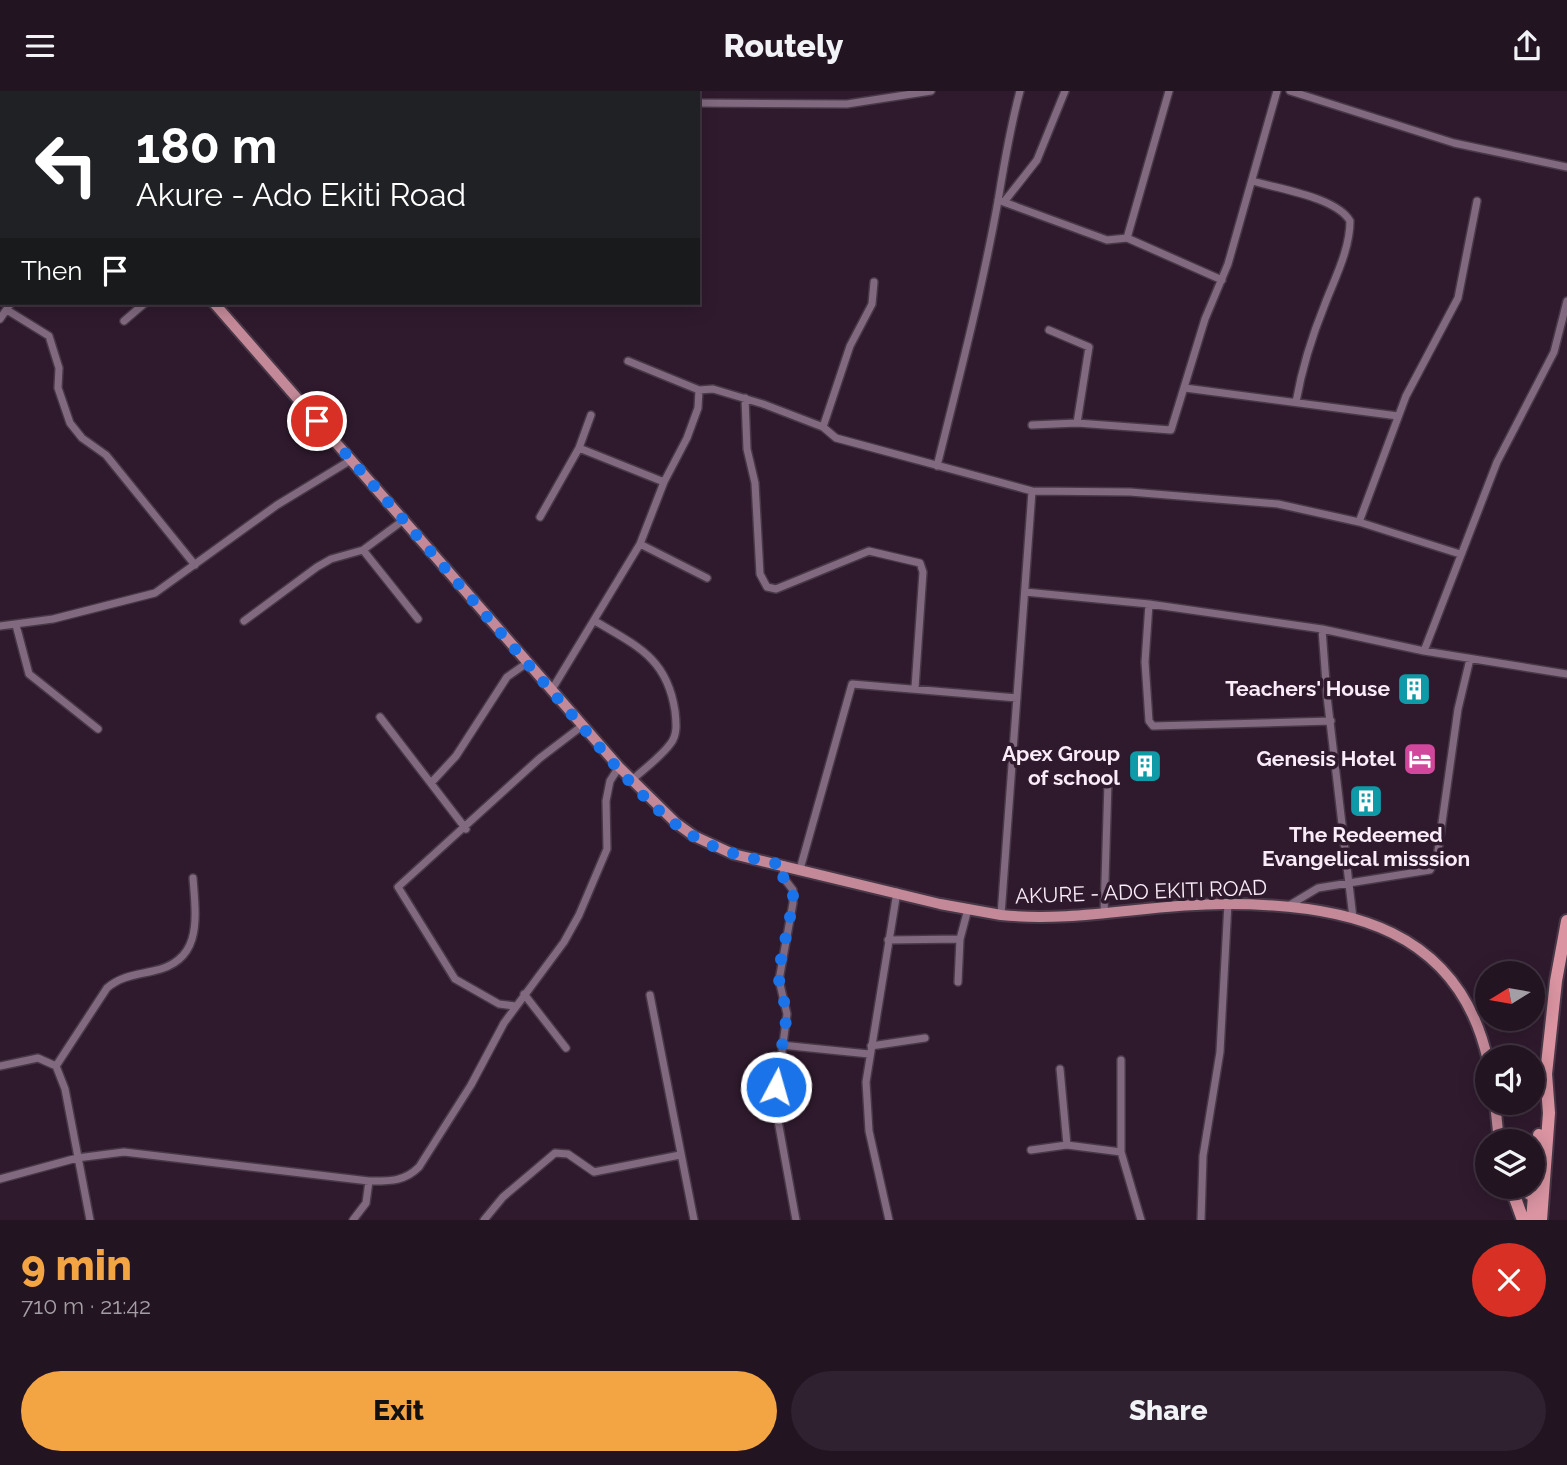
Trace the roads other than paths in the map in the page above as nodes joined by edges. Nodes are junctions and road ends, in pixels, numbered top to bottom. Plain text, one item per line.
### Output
1 (932, 91) edge
2 (1020, 91) edge
3 (1065, 91) edge
4 (1169, 91) edge
5 (1277, 91) edge
6 (1290, 91) edge
7 (700, 103) edge
8 (1567, 167) edge
9 (1252, 181) junction
10 (1001, 201) junction
11 (1477, 201) dead end
12 (1126, 238) junction
13 (1222, 280) junction
14 (874, 282) dead end
15 (1567, 301) edge
16 (143, 305) edge
17 (216, 305) edge
18 (9, 306) edge
19 (0, 319) edge
20 (124, 321) dead end
21 (1049, 330) dead end
22 (628, 361) dead end
23 (1185, 388) junction
24 (699, 390) junction
25 (745, 398) junction
26 (1296, 403) junction
27 (591, 415) dead end
28 (1398, 417) junction
29 (1077, 423) junction
30 (1032, 425) dead end
31 (823, 427) junction
32 (579, 448) junction
33 (351, 460) junction
34 (937, 466) junction
35 (664, 482) junction
36 (1032, 491) junction
37 (540, 517) dead end
38 (405, 519) junction
39 (1359, 522) junction
40 (640, 544) junction
41 (363, 550) junction
42 (1460, 554) junction
43 (195, 565) junction
44 (707, 577) dead end
45 (1025, 592) junction
46 (1149, 604) junction
47 (418, 619) dead end
48 (244, 621) dead end
49 (595, 621) junction
50 (16, 625) junction
51 (0, 627) edge
52 (1322, 629) junction
53 (1424, 651) junction
54 (1470, 659) junction
55 (527, 663) junction
56 (1567, 674) edge
57 (915, 688) junction
58 (551, 691) junction
59 (1017, 698) junction
60 (380, 717) dead end
61 (1331, 721) junction
62 (582, 726) junction
63 (98, 729) dead end
64 (619, 768) junction
65 (631, 781) junction
66 (1108, 782) dead end
67 (431, 783) junction
68 (466, 828) junction
69 (784, 865) junction
70 (800, 869) junction
71 (193, 877) dead end
72 (1350, 883) junction
73 (897, 892) junction
74 (1228, 904) junction
75 (1287, 907) junction
76 (968, 909) junction
77 (1001, 915) junction
78 (1104, 915) junction
79 (1353, 918) junction
80 (1567, 922) edge
81 (960, 939) junction
82 (888, 940) junction
83 (958, 982) dead end
84 (524, 995) junction
85 (650, 995) dead end
86 (514, 1006) junction
87 (925, 1038) dead end
88 (781, 1045) junction
89 (1483, 1045) edge
90 (566, 1048) dead end
91 (870, 1050) junction
92 (1121, 1060) dead end
93 (0, 1066) edge
94 (57, 1066) junction
95 (1060, 1069) dead end
96 (1546, 1097) junction
97 (1539, 1129) edge
98 (1545, 1139) edge
99 (1067, 1145) junction
100 (1031, 1150) dead end
101 (1122, 1152) junction
102 (680, 1155) junction
103 (77, 1158) junction
104 (0, 1179) edge
105 (369, 1181) junction
106 (1517, 1199) edge
107 (1536, 1199) edge
108 (1538, 1199) edge
109 (90, 1220) edge
110 (353, 1220) edge
111 (484, 1220) edge
112 (694, 1220) edge
113 (796, 1220) edge
114 (889, 1220) edge
115 (1141, 1220) edge
116 (1201, 1220) edge
117 (1523, 1220) edge
118 (1532, 1220) edge
119 (1541, 1220) edge

1 - 7 street
2 - 10 street
3 - 10 street
4 - 12 street
5 - 9 street
6 - 8 street
9 - 13 street
9 - 26 street
10 - 12 street
10 - 34 street
11 - 28 street
12 - 13 street
13 - 23 street
14 - 31 street
15 - 42 street
16 - 20 street
17 - 33 main road, AKURE - ADO EKITI ROAD
18 - 19 street
18 - 43 street
21 - 29 street
22 - 24 street
23 - 26 street
23 - 29 street
24 - 25 street
24 - 35 street
25 - 31 street
25 - 57 street
26 - 28 street
27 - 32 street
28 - 39 street
29 - 30 street
31 - 34 street
32 - 35 street
32 - 37 street
33 - 38 main road, AKURE - ADO EKITI ROAD
33 - 43 street
34 - 36 street
35 - 40 street
36 - 39 street
36 - 45 street
38 - 41 street
38 - 55 main road, AKURE - ADO EKITI ROAD
39 - 42 street
40 - 44 street
40 - 49 street
41 - 47 street
41 - 48 street
42 - 53 street
43 - 50 street
45 - 46 street
45 - 59 street
46 - 52 street
46 - 61 street
49 - 58 street
49 - 65 street
50 - 51 street
50 - 63 street
52 - 53 street
52 - 61 street
53 - 54 street
54 - 56 street
54 - 72 street
55 - 58 main road, AKURE - ADO EKITI ROAD
55 - 67 street
57 - 59 street
57 - 70 street
58 - 62 main road, AKURE - ADO EKITI ROAD
59 - 77 street
60 - 67 street
61 - 72 street
62 - 64 main road, AKURE - ADO EKITI ROAD
62 - 68 street
64 - 65 main road, AKURE - ADO EKITI ROAD
64 - 84 street
65 - 69 main road, AKURE - ADO EKITI ROAD
66 - 78 street
67 - 68 street
68 - 86 street
69 - 70 main road, AKURE - ADO EKITI ROAD
69 - 88 street
70 - 73 main road, AKURE - ADO EKITI ROAD
71 - 94 street
72 - 75 street
72 - 79 street
73 - 76 main road, AKURE - ADO EKITI ROAD
73 - 82 street
74 - 75 main road, AKURE - ADO EKITI ROAD
74 - 78 main road, AKURE - ADO EKITI ROAD
74 - 116 street
75 - 79 main road, AKURE - ADO EKITI ROAD
76 - 77 main road, AKURE - ADO EKITI ROAD
76 - 81 street
77 - 78 main road, AKURE - ADO EKITI ROAD
79 - 89 main road, AKURE - ADO EKITI ROAD
80 - 96 highway
81 - 82 street
81 - 83 street
82 - 91 street
84 - 86 street
84 - 90 street
85 - 102 street
86 - 105 street
87 - 91 street
88 - 91 street
88 - 113 street
91 - 114 street
92 - 101 street
93 - 94 street
94 - 103 street
95 - 99 street
96 - 97 highway
96 - 98 highway
99 - 100 street
99 - 101 street
101 - 115 street
102 - 111 street
102 - 112 street
103 - 104 street
103 - 105 street
103 - 109 street
105 - 110 street
106 - 117 highway
107 - 118 highway
108 - 119 highway

